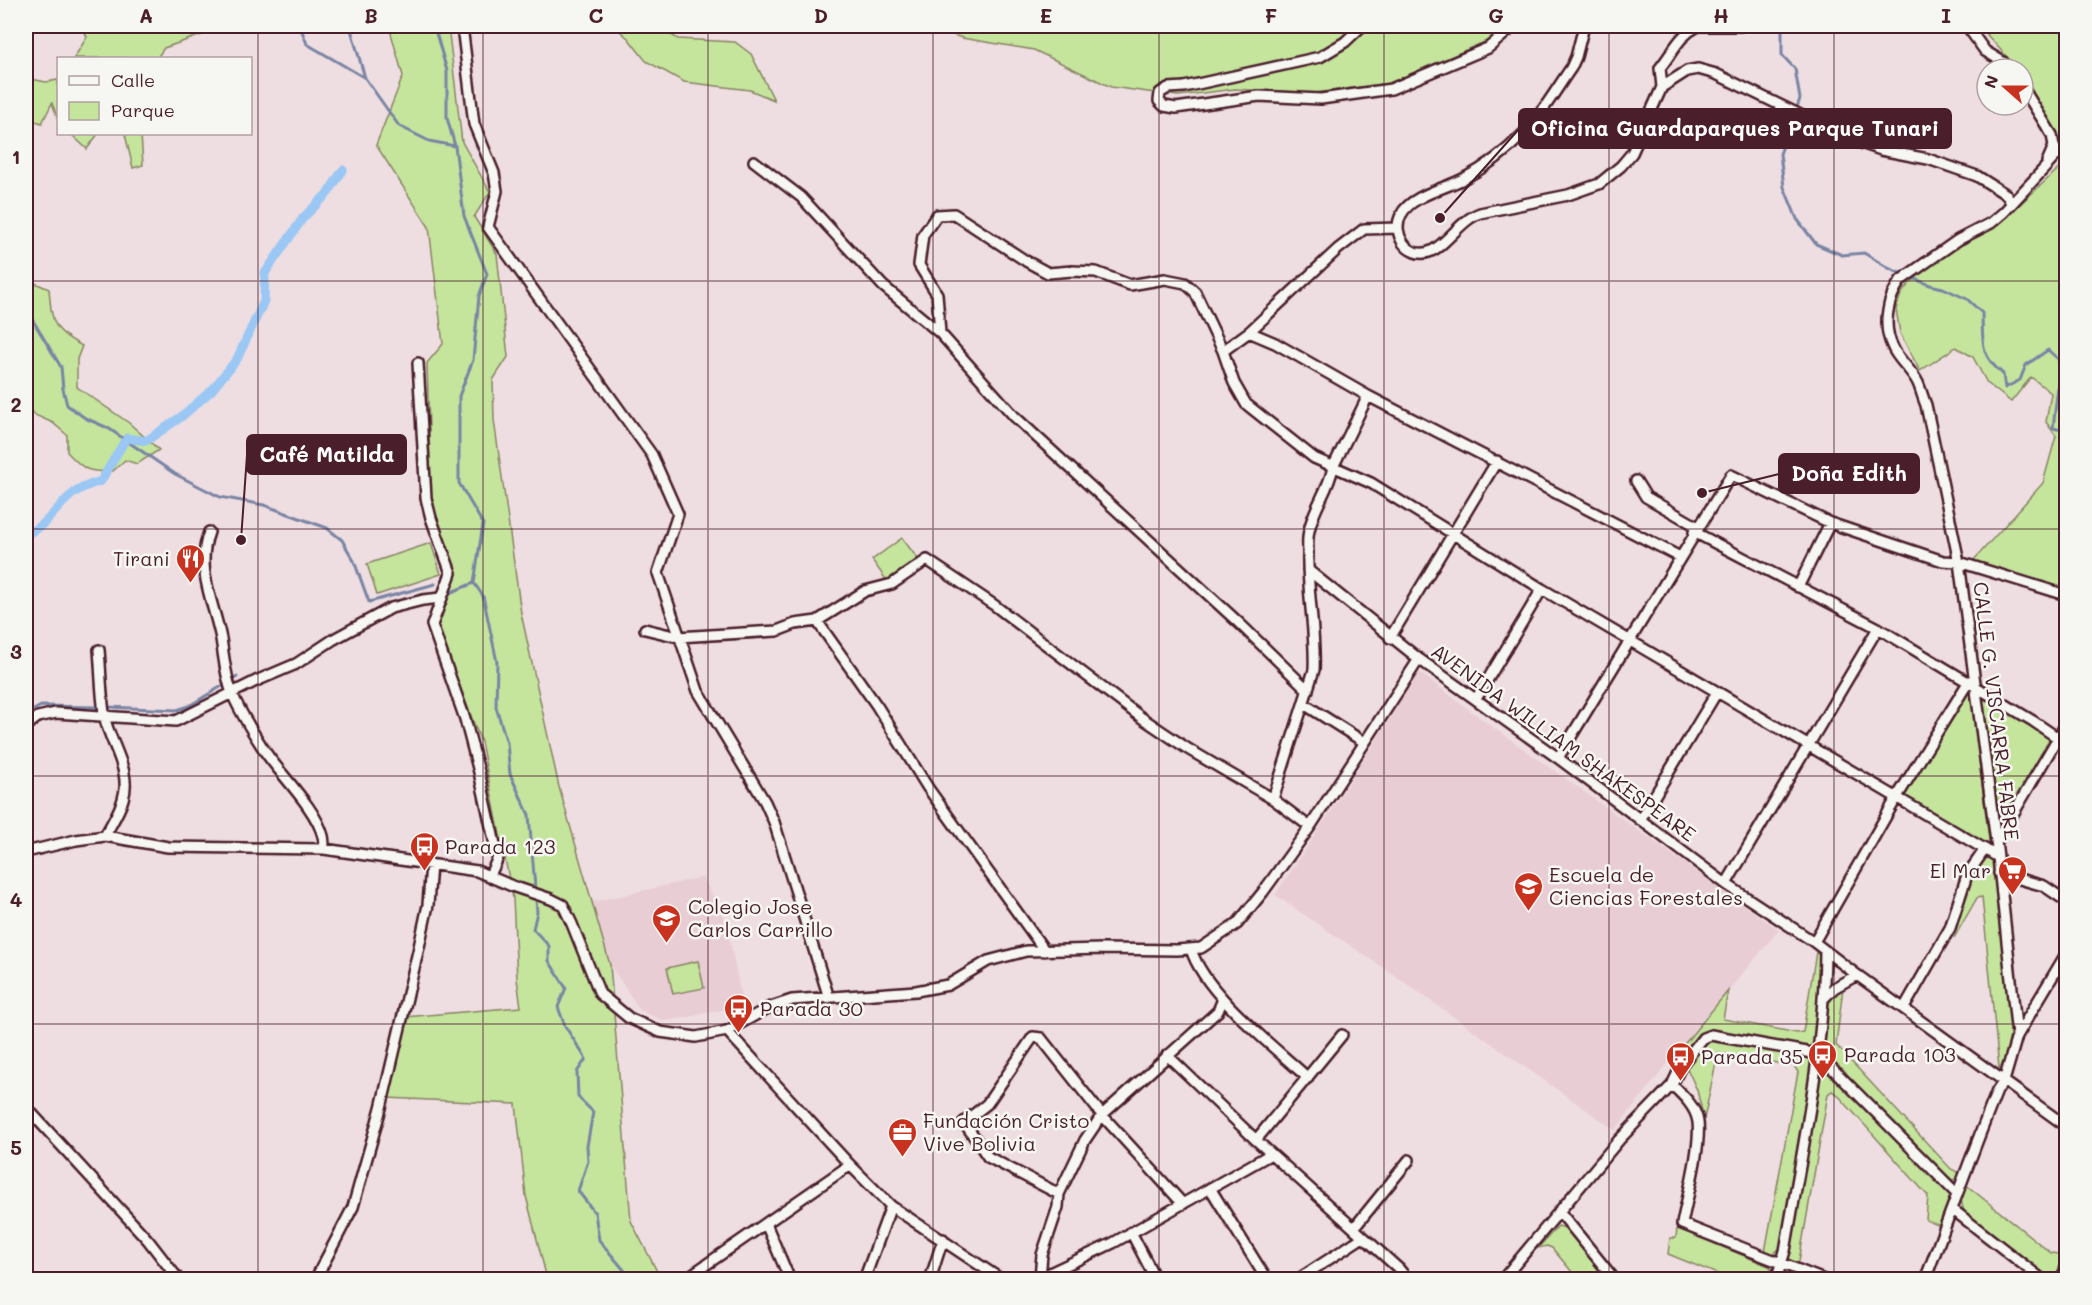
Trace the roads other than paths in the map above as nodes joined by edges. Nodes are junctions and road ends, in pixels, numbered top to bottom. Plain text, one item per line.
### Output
1 (462, 26) edge
2 (1362, 26) edge
3 (1514, 26) edge
4 (1584, 26) edge
5 (1698, 26) edge
6 (1703, 26) edge
7 (1740, 26) edge
8 (1967, 26) edge
9 (1995, 57) edge
10 (1662, 87) junction
11 (2035, 107) edge
12 (2067, 145) edge
13 (754, 161) dead end
14 (2032, 184) junction
15 (2011, 203) junction
16 (1398, 228) junction
17 (1249, 332) junction
18 (940, 333) junction
19 (1222, 351) junction
20 (418, 363) dead end
21 (1368, 396) junction
22 (1497, 461) junction
23 (1333, 467) junction
24 (1636, 481) dead end
25 (1830, 523) junction
26 (1696, 530) junction
27 (209, 532) dead end
28 (1452, 533) junction
29 (1680, 556) junction
30 (1959, 562) junction
31 (1308, 570) junction
32 (1798, 587) junction
33 (1542, 589) junction
34 (2067, 596) edge
35 (441, 598) junction
36 (817, 621) junction
37 (1878, 628) junction
38 (645, 629) dead end
39 (678, 637) junction
40 (1390, 638) junction
41 (1629, 640) junction
42 (99, 650) dead end
43 (1419, 659) junction
44 (1972, 683) junction
45 (1308, 690) junction
46 (1718, 692) junction
47 (232, 693) junction
48 (1476, 699) junction
49 (1304, 704) junction
50 (105, 716) junction
51 (2067, 724) edge
52 (26, 726) edge
53 (2058, 738) junction
54 (1364, 742) junction
55 (1808, 744) junction
56 (2067, 747) edge
57 (1558, 758) junction
58 (1897, 797) junction
59 (1273, 799) junction
60 (1640, 820) junction
61 (1311, 827) junction
62 (105, 836) junction
63 (1996, 844) junction
64 (324, 849) junction
65 (1985, 849) junction
66 (26, 852) edge
67 (1998, 856) junction
68 (430, 864) junction
69 (2000, 873) junction
70 (489, 877) junction
71 (1726, 884) junction
72 (2067, 901) edge
73 (1814, 942) junction
74 (1191, 949) junction
75 (1045, 951) junction
76 (1825, 951) junction
77 (2067, 954) edge
78 (1857, 975) junction
79 (829, 998) junction
80 (1824, 998) junction
81 (1223, 999) junction
82 (1905, 1008) junction
83 (727, 1031) junction
84 (1342, 1035) dead end
85 (2017, 1036) junction
86 (1818, 1054) junction
87 (1167, 1055) junction
88 (1308, 1078) junction
89 (2004, 1081) junction
90 (1672, 1085) junction
91 (26, 1107) edge
92 (1102, 1115) junction
93 (2067, 1126) edge
94 (1256, 1140) junction
95 (1271, 1154) junction
96 (1409, 1160) dead end
97 (850, 1165) junction
98 (1210, 1188) junction
99 (1956, 1193) junction
100 (1059, 1194) junction
101 (1183, 1204) junction
102 (891, 1206) junction
103 (1952, 1209) junction
104 (1559, 1211) junction
105 (766, 1224) junction
106 (1354, 1228) junction
107 (1131, 1232) junction
108 (1362, 1237) junction
109 (943, 1239) junction
110 (1780, 1263) junction
111 (1039, 1279) edge
112 (1775, 1279) edge
113 (179, 1280) edge
114 (315, 1280) edge
115 (684, 1280) edge
116 (790, 1280) edge
117 (864, 1280) edge
118 (930, 1280) edge
119 (1002, 1280) edge
120 (1156, 1280) edge
121 (1267, 1280) edge
122 (1297, 1280) edge
123 (1408, 1280) edge
124 (1502, 1280) edge
125 (1615, 1280) edge
126 (1824, 1280) edge
127 (1925, 1280) edge
128 (2043, 1280) edge

1 - 39 street
2 - 3 street
4 - 16 street
5 - 10 street
6 - 7 street
8 - 9 street
10 - 15 street
10 - 16 street
11 - 14 street
12 - 14 street
13 - 18 street
14 - 15 street, CALLE G. VISCARRA FABRE
15 - 30 street, CALLE G. VISCARRA FABRE
16 - 17 street
17 - 19 street
17 - 21 street
18 - 19 street
18 - 45 street
19 - 23 street
20 - 35 street
21 - 22 street
21 - 23 street
22 - 28 street
22 - 29 street
23 - 28 street
23 - 31 street
24 - 26 street
25 - 26 street
25 - 30 street
25 - 32 street
26 - 29 street
26 - 32 street
27 - 47 street
28 - 33 street
28 - 40 street
29 - 41 street
30 - 34 street
30 - 44 street, CALLE G. VISCARRA FABRE
31 - 40 street, AVENIDA WILLIAM SHAKESPEARE
31 - 45 street
32 - 37 street
33 - 41 street
33 - 48 street
35 - 47 street
35 - 70 street
36 - 39 street
36 - 59 street
36 - 75 street
37 - 44 street
37 - 55 street
38 - 39 street
39 - 79 street
40 - 43 street, AVENIDA WILLIAM SHAKESPEARE
41 - 46 street
41 - 57 street
42 - 50 street
43 - 48 street, AVENIDA WILLIAM SHAKESPEARE
43 - 54 street
44 - 53 street
44 - 58 street
44 - 63 street, CALLE G. VISCARRA FABRE
45 - 49 street
46 - 55 street
46 - 60 street
47 - 50 street
47 - 64 street
48 - 57 street, AVENIDA WILLIAM SHAKESPEARE
49 - 54 street
49 - 59 street
50 - 52 street
50 - 62 street
51 - 53 street
53 - 56 street
53 - 63 street
54 - 61 street
55 - 58 street
55 - 71 street
57 - 60 street, AVENIDA WILLIAM SHAKESPEARE
58 - 65 street
58 - 73 street
59 - 61 street
60 - 71 street, AVENIDA WILLIAM SHAKESPEARE
61 - 74 street
62 - 64 street
62 - 66 street
63 - 67 street, CALLE G. VISCARRA FABRE
64 - 68 street
65 - 67 street
65 - 82 street
67 - 69 street, CALLE G. VISCARRA FABRE
68 - 70 street
68 - 114 street
69 - 72 street
69 - 85 street, CALLE G. VISCARRA FABRE
70 - 83 street
71 - 73 street, AVENIDA WILLIAM SHAKESPEARE
73 - 76 street, AVENIDA WILLIAM SHAKESPEARE
74 - 75 street
74 - 81 street
75 - 79 street
76 - 78 street, AVENIDA WILLIAM SHAKESPEARE
76 - 80 street
77 - 85 street
78 - 80 street
78 - 82 street, AVENIDA WILLIAM SHAKESPEARE
79 - 83 street
80 - 86 street
81 - 87 street
81 - 88 street
82 - 89 street, AVENIDA WILLIAM SHAKESPEARE
83 - 97 street
84 - 88 street
85 - 89 street, CALLE G. VISCARRA FABRE
86 - 90 street
86 - 99 street
86 - 110 street
87 - 92 street
87 - 94 street
88 - 94 street
89 - 93 street, AVENIDA WILLIAM SHAKESPEARE
89 - 99 street, CALLE G. VISCARRA FABRE
90 - 104 street
90 - 110 street
91 - 113 street
92 - 100 street
92 - 100 street
92 - 101 street
94 - 95 street
95 - 98 street
95 - 106 street
96 - 106 street
97 - 102 street
97 - 105 street
98 - 101 street
98 - 121 street
99 - 103 street, CALLE G. VISCARRA FABRE
100 - 111 street
101 - 107 street
102 - 109 street
102 - 117 street
103 - 127 street, CALLE G. VISCARRA FABRE
103 - 128 street
104 - 124 street
104 - 125 street
105 - 115 street
105 - 116 street
106 - 108 street
107 - 111 street
107 - 120 street
108 - 122 street
108 - 123 street
109 - 118 street
109 - 119 street
110 - 112 street
110 - 126 street

